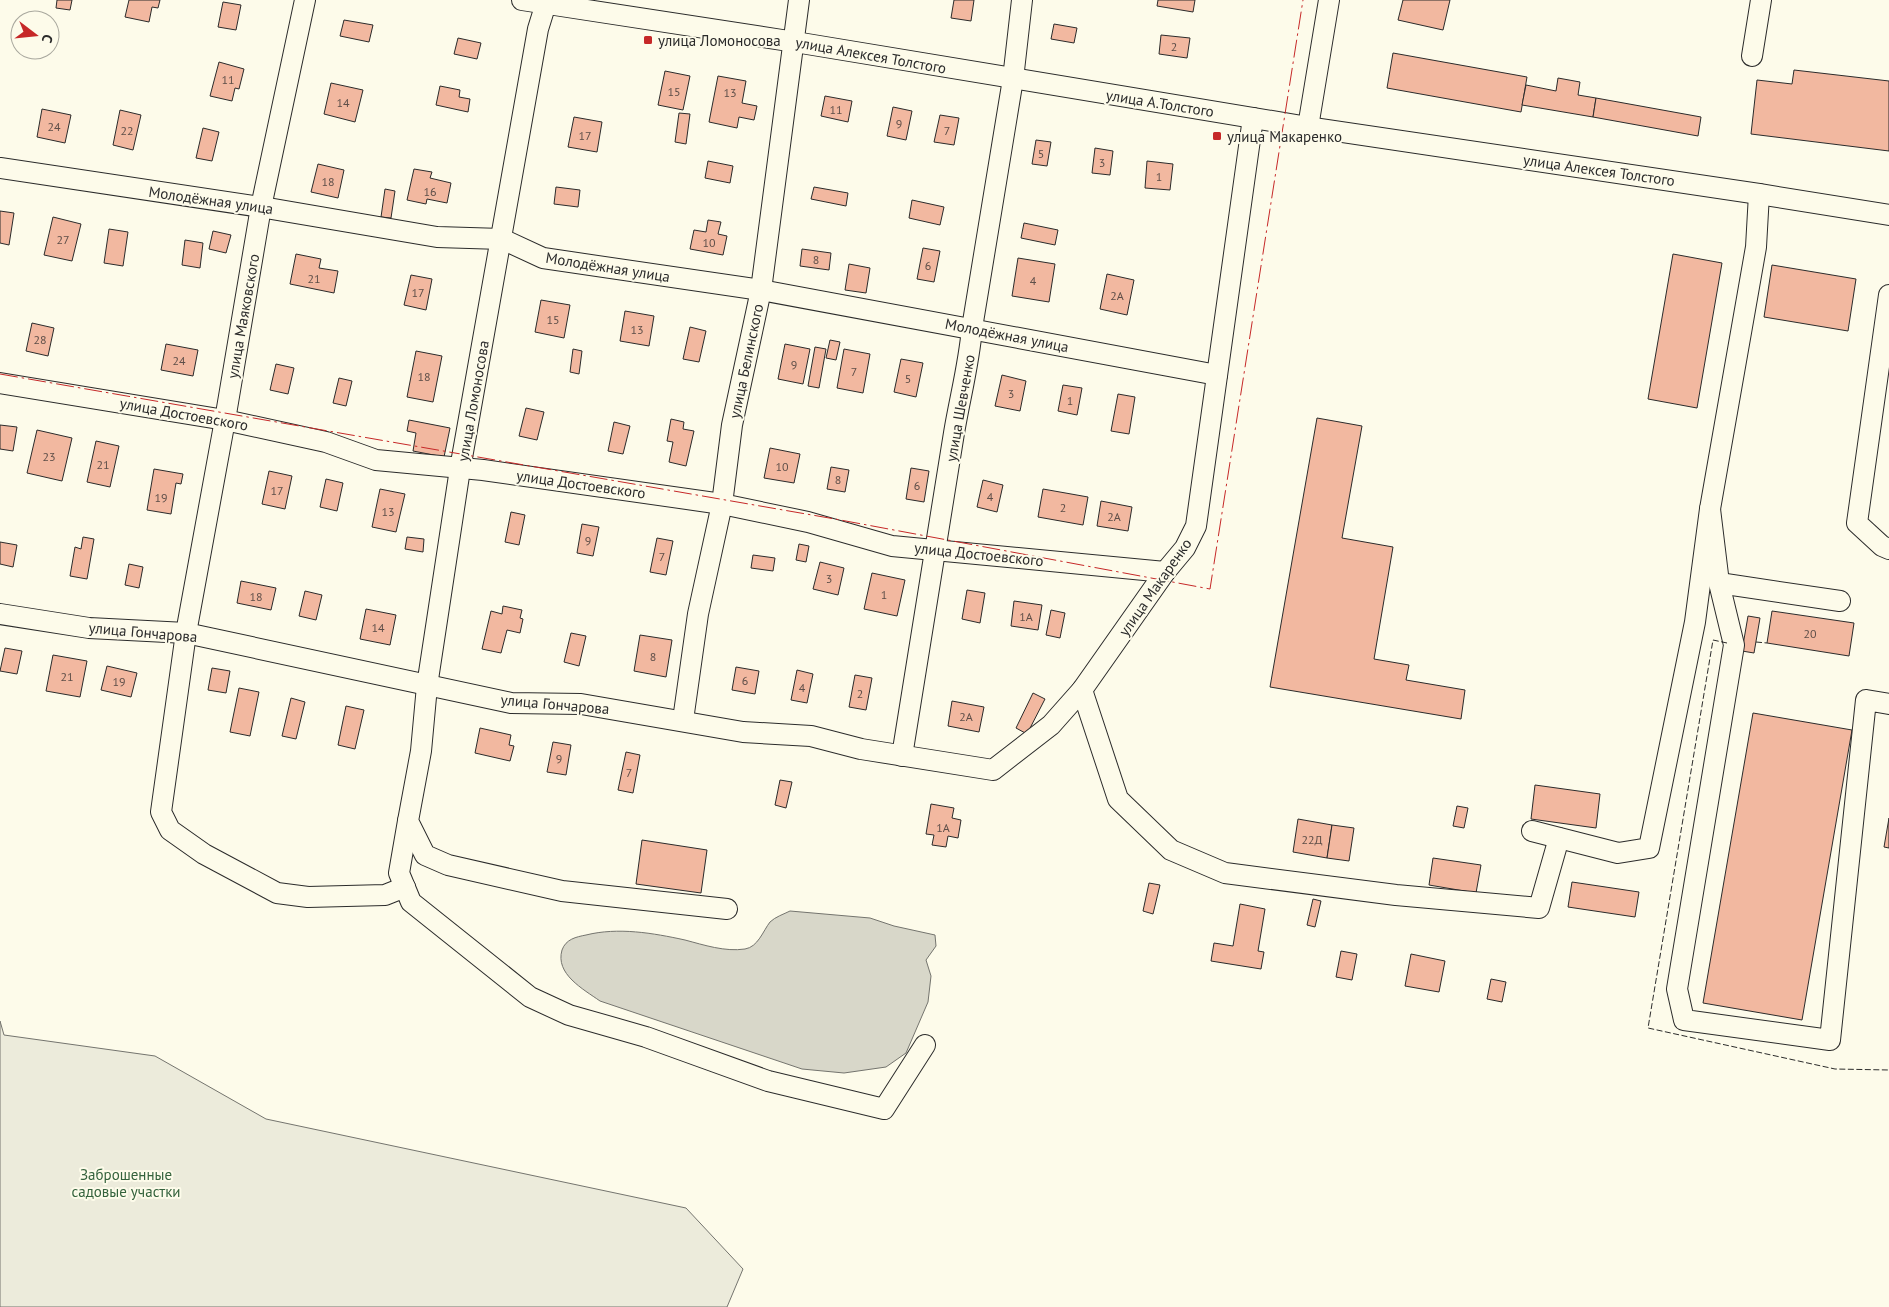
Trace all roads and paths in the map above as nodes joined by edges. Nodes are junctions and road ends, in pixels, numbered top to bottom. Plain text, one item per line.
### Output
1 (306, 0) edge
2 (522, 0) edge
3 (799, 0) edge
4 (1022, 0) edge
5 (1329, 0) edge
6 (1761, 0) edge
7 (546, 2) edge
8 (795, 42) junction
9 (1752, 56) dead end
10 (1012, 79) junction
11 (1253, 118) junction
12 (1308, 127) junction
13 (0, 168) edge
14 (1759, 194) junction
15 (262, 207) junction
16 (1889, 215) edge
17 (502, 239) junction
18 (761, 290) junction
19 (1889, 295) edge
20 (972, 328) junction
21 (1217, 375) junction
22 (0, 383) edge
23 (225, 420) junction
24 (460, 469) junction
25 (722, 504) junction
26 (1710, 509) junction
27 (1889, 549) edge
28 (937, 550) junction
29 (1165, 572) junction
30 (1719, 583) junction
31 (1840, 601) dead end
32 (0, 614) edge
33 (186, 633) junction
34 (427, 686) junction
35 (1082, 690) junction
36 (1889, 704) edge
37 (683, 720) junction
38 (902, 756) junction
39 (408, 822) junction
40 (1532, 831) dead end
41 (1559, 838) junction
42 (404, 887) junction
43 (727, 909) dead end
44 (925, 1045) dead end

1 - 15 street, улица Маяковского
2 - 7 street, улица Алексея Толстого
3 - 8 street, улица Белинского
4 - 10 street, улица Шевченко
5 - 12 street
6 - 9 street
7 - 8 street, улица Алексея Толстого
7 - 17 street, улица Ломоносова
8 - 10 street, улица Алексея Толстого
8 - 18 street, улица Белинского
10 - 11 street, улица А.Толстого
10 - 20 street, улица Шевченко
11 - 12 street, улица А.Толстого
11 - 21 street, улица Макаренко
12 - 14 street, улица Алексея Толстого
13 - 15 street, Молодёжная улица
14 - 16 street, улица Алексея Толстого
14 - 26 street
15 - 17 street, Молодёжная улица
15 - 23 street, улица Маяковского
17 - 18 street, Молодёжная улица
17 - 24 street, улица Ломоносова
18 - 20 street, Молодёжная улица
18 - 25 street, улица Белинского
19 - 27 street
20 - 21 street, Молодёжная улица
20 - 28 street, улица Шевченко
21 - 29 street, улица Макаренко
22 - 23 street, улица Достоевского
23 - 24 street, улица Достоевского
23 - 33 street, улица Маяковского
24 - 25 street, улица Достоевского
24 - 34 street, улица Ломоносова
25 - 28 street, улица Достоевского
25 - 37 street, улица Белинского
26 - 30 street
26 - 41 street
28 - 29 street, улица Достоевского
28 - 38 street, улица Шевченко
29 - 35 street, улица Макаренко
30 - 31 street
30 - 36 street
32 - 33 street, улица Гончарова
33 - 34 street, улица Гончарова
33 - 42 street, улица Маяковского
34 - 37 street, улица Гончарова
34 - 39 street, улица Ломоносова
35 - 38 street, улица Гончарова
35 - 41 street
37 - 38 street, улица Гончарова
39 - 42 street, улица Ломоносова
39 - 43 street
40 - 41 street
42 - 44 street

